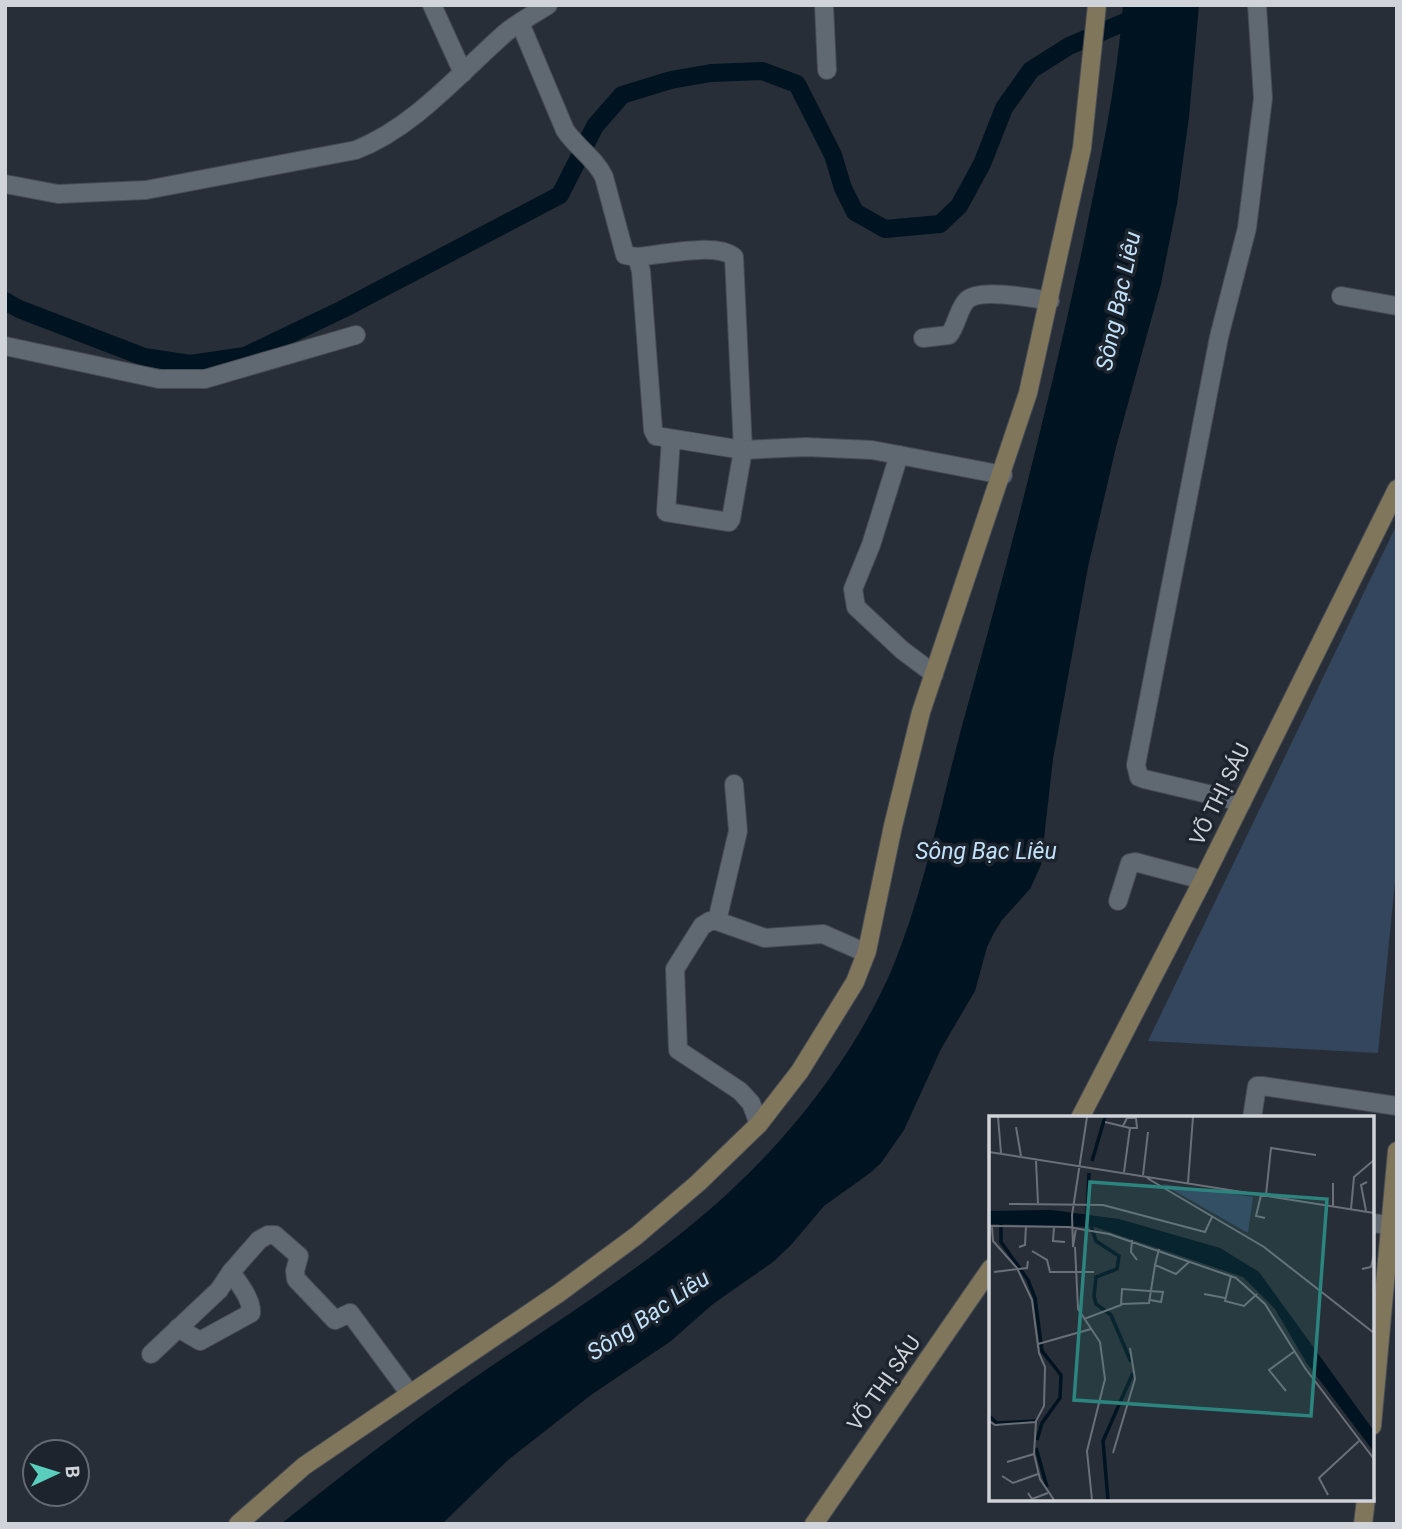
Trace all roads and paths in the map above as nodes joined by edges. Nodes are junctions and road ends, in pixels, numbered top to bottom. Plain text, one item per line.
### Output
1 (432, 5) edge
2 (548, 5) edge
3 (824, 5) edge
4 (1257, 5) edge
5 (1096, 10) edge
6 (520, 23) junction
7 (827, 70) dead end
8 (463, 73) junction
9 (5, 184) edge
10 (637, 257) junction
11 (1342, 296) dead end
12 (1050, 301) junction
13 (1397, 306) edge
14 (356, 335) dead end
15 (923, 338) dead end
16 (5, 346) edge
17 (671, 439) junction
18 (743, 450) junction
19 (899, 455) junction
20 (1003, 475) junction
21 (1397, 489) edge
22 (934, 674) junction
23 (734, 784) dead end
24 (1242, 802) junction
25 (1203, 880) junction
26 (1118, 901) dead end
27 (717, 921) junction
28 (866, 953) junction
29 (1397, 1106) edge
30 (1081, 1116) edge
31 (1252, 1116) edge
32 (759, 1124) junction
33 (1397, 1151) edge
34 (1381, 1224) edge
35 (989, 1271) edge
36 (231, 1272) junction
37 (178, 1328) junction
38 (152, 1353) dead end
39 (1375, 1354) edge
40 (1374, 1378) edge
41 (410, 1394) junction
42 (1366, 1501) edge
43 (238, 1524) edge
44 (814, 1524) edge
45 (1363, 1524) edge

1 - 8 street
2 - 6 street
3 - 7 street
4 - 24 street
5 - 12 street
6 - 8 street
6 - 10 street
8 - 9 street
10 - 17 street
10 - 18 street
11 - 13 street
12 - 15 street
12 - 20 street
14 - 16 street
17 - 18 street
17 - 18 street
18 - 19 street
19 - 20 street
19 - 22 street
20 - 22 street
21 - 24 street, VÕ THỊ SÁU
22 - 28 street
23 - 27 street
24 - 25 street, VÕ THỊ SÁU
25 - 26 street
25 - 30 street, VÕ THỊ SÁU
27 - 28 street
27 - 32 street
28 - 32 street
29 - 31 street
32 - 41 street
33 - 34 street
34 - 39 street
35 - 44 street, VÕ THỊ SÁU
36 - 37 street
36 - 37 street
36 - 41 street
37 - 38 street
39 - 40 street
41 - 43 street
42 - 45 street

